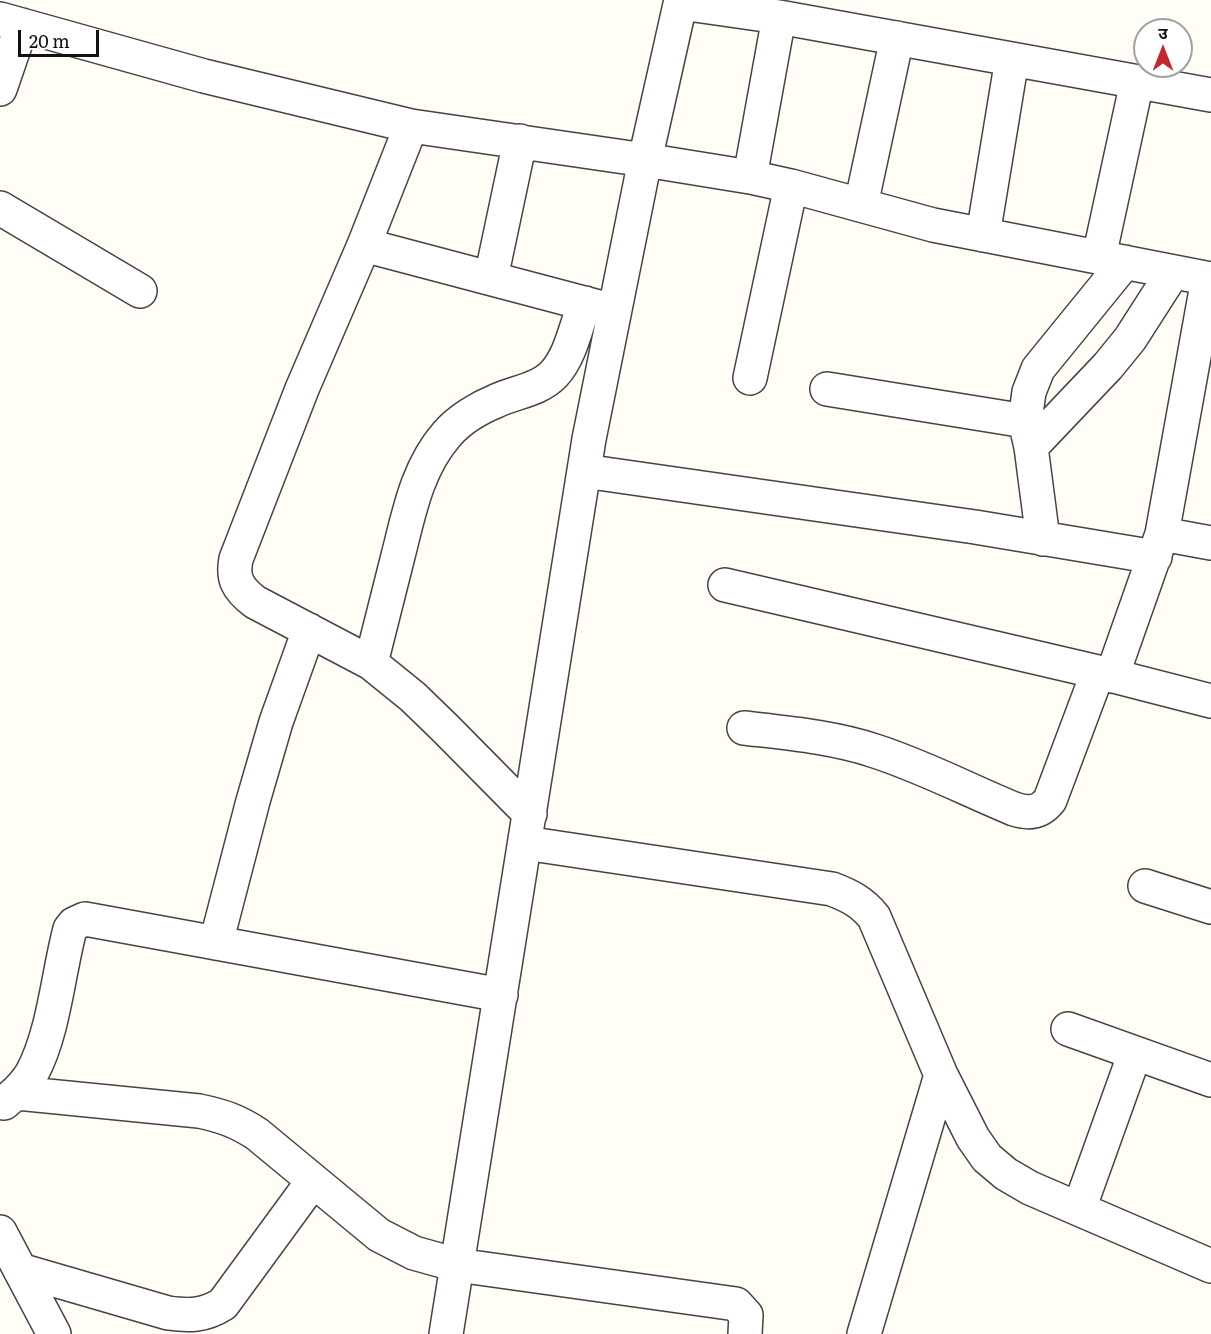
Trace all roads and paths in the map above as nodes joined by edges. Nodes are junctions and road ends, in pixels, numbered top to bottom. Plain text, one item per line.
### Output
1 (681, 2) edge
2 (779, 17) junction
3 (11, 22) edge
4 (897, 38) junction
5 (1012, 59) junction
6 (1137, 82) junction
7 (0, 89) edge
8 (1211, 95) edge
9 (411, 126) junction
10 (520, 141) junction
11 (645, 160) junction
12 (750, 177) junction
13 (791, 186) junction
14 (861, 205) junction
15 (0, 208) edge
16 (983, 235) junction
17 (364, 245) junction
18 (1112, 260) junction
19 (1173, 272) junction
20 (491, 278) junction
21 (1210, 279) edge
22 (140, 291) dead end
23 (600, 307) junction
24 (750, 378) dead end
25 (827, 389) dead end
26 (1028, 434) junction
27 (584, 471) junction
28 (1043, 540) junction
29 (1211, 543) edge
30 (1158, 545) junction
31 (725, 585) dead end
32 (309, 630) junction
33 (371, 663) junction
34 (1105, 674) junction
35 (1211, 702) edge
36 (744, 728) dead end
37 (527, 829) junction
38 (1145, 886) dead end
39 (1211, 907) edge
40 (216, 943) junction
41 (501, 995) junction
42 (1068, 1029) dead end
43 (1136, 1053) junction
44 (941, 1075) junction
45 (1211, 1080) edge
46 (8, 1100) edge
47 (313, 1181) junction
48 (1079, 1209) junction
49 (0, 1232) edge
50 (457, 1265) junction
51 (1211, 1266) edge
52 (20, 1270) junction
53 (49, 1332) edge
54 (446, 1334) edge
55 (745, 1334) edge
56 (864, 1334) edge

1 - 2 street
1 - 11 street
2 - 4 street
2 - 12 street
3 - 7 street
3 - 9 street
4 - 5 street
4 - 14 street
5 - 6 street
5 - 16 street
6 - 8 street
6 - 18 street
9 - 10 street
9 - 17 street
10 - 11 street
10 - 20 street
11 - 12 street
11 - 23 street
12 - 13 street
13 - 14 street
13 - 24 street
14 - 16 street
15 - 22 street
16 - 18 street
17 - 20 street
17 - 32 street
18 - 19 street
18 - 26 street
19 - 21 street
19 - 26 street
20 - 23 street
21 - 30 street
23 - 27 street
23 - 33 street
25 - 26 street
26 - 28 street
27 - 28 street
27 - 37 street
28 - 30 street
29 - 30 street
30 - 34 street
31 - 34 street
32 - 33 street
32 - 40 street
33 - 37 street
34 - 35 street
34 - 36 street
37 - 41 street
37 - 44 street
38 - 39 street
40 - 41 street
40 - 46 street
41 - 50 street
42 - 43 street
43 - 45 street
43 - 48 street
44 - 48 street
44 - 56 street
46 - 47 street
47 - 50 street
47 - 52 street
48 - 51 street
49 - 52 street
50 - 54 street
50 - 55 street
52 - 53 street

